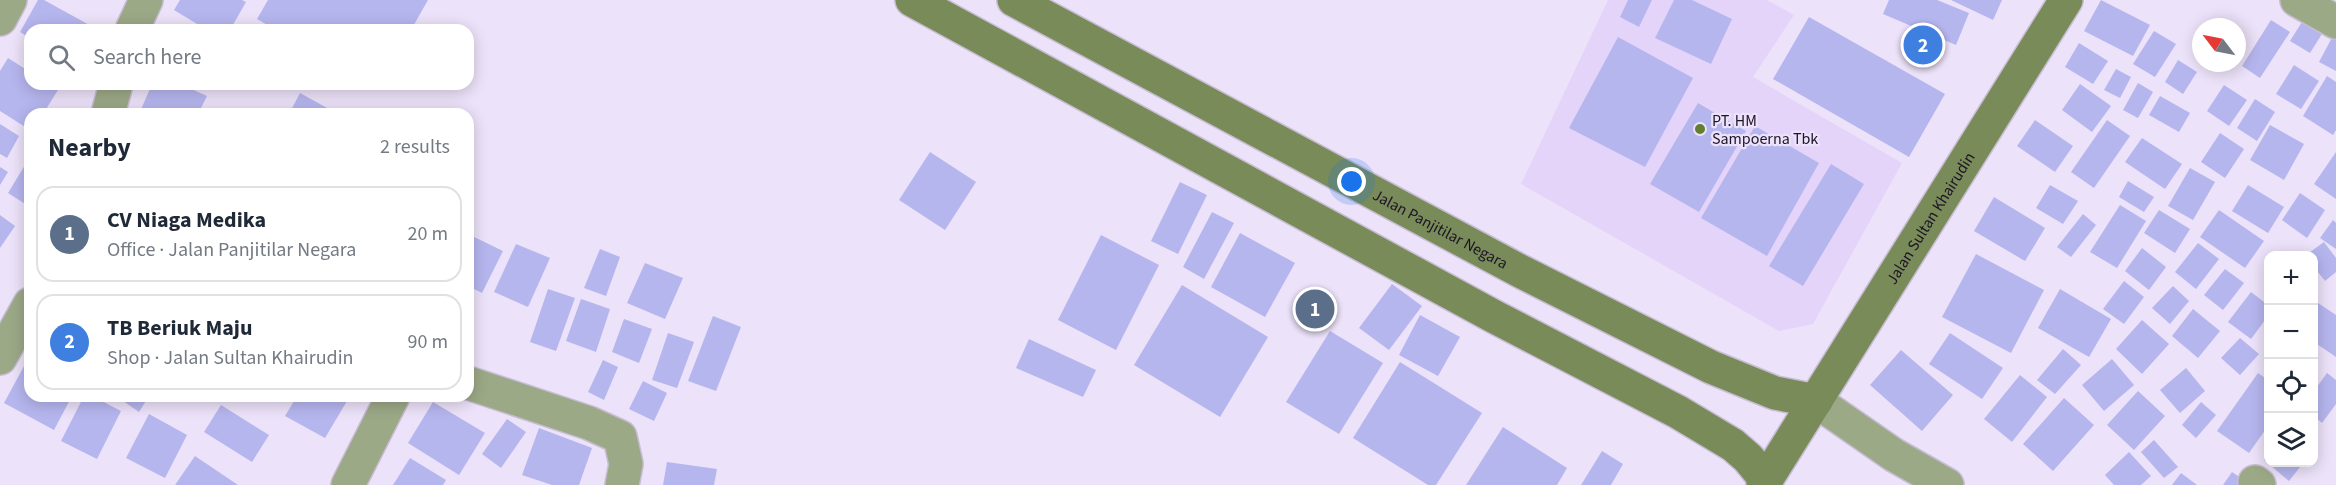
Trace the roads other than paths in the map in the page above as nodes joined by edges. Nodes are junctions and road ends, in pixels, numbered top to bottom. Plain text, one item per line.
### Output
1 (10, 0) edge
2 (146, 0) edge
3 (912, 0) edge
4 (1014, 0) edge
5 (2066, 0) edge
6 (2296, 0) edge
7 (0, 19) edge
8 (2336, 22) edge
9 (135, 24) edge
10 (114, 90) edge
11 (110, 108) edge
12 (24, 315) edge
13 (0, 358) edge
14 (474, 384) edge
15 (1816, 401) junction
16 (390, 402) edge
17 (1765, 483) edge
18 (348, 485) edge
19 (622, 485) edge
20 (1947, 485) edge

1 - 7 street
2 - 9 street
3 - 17 main road
4 - 15 main road, Jalan Panjitilar Negara
5 - 15 main road, Jalan Sultan Khairudin
6 - 8 street
10 - 11 street
12 - 13 street
14 - 19 street
15 - 17 main road, Jalan Sultan Khairudin
15 - 20 street
16 - 18 street

